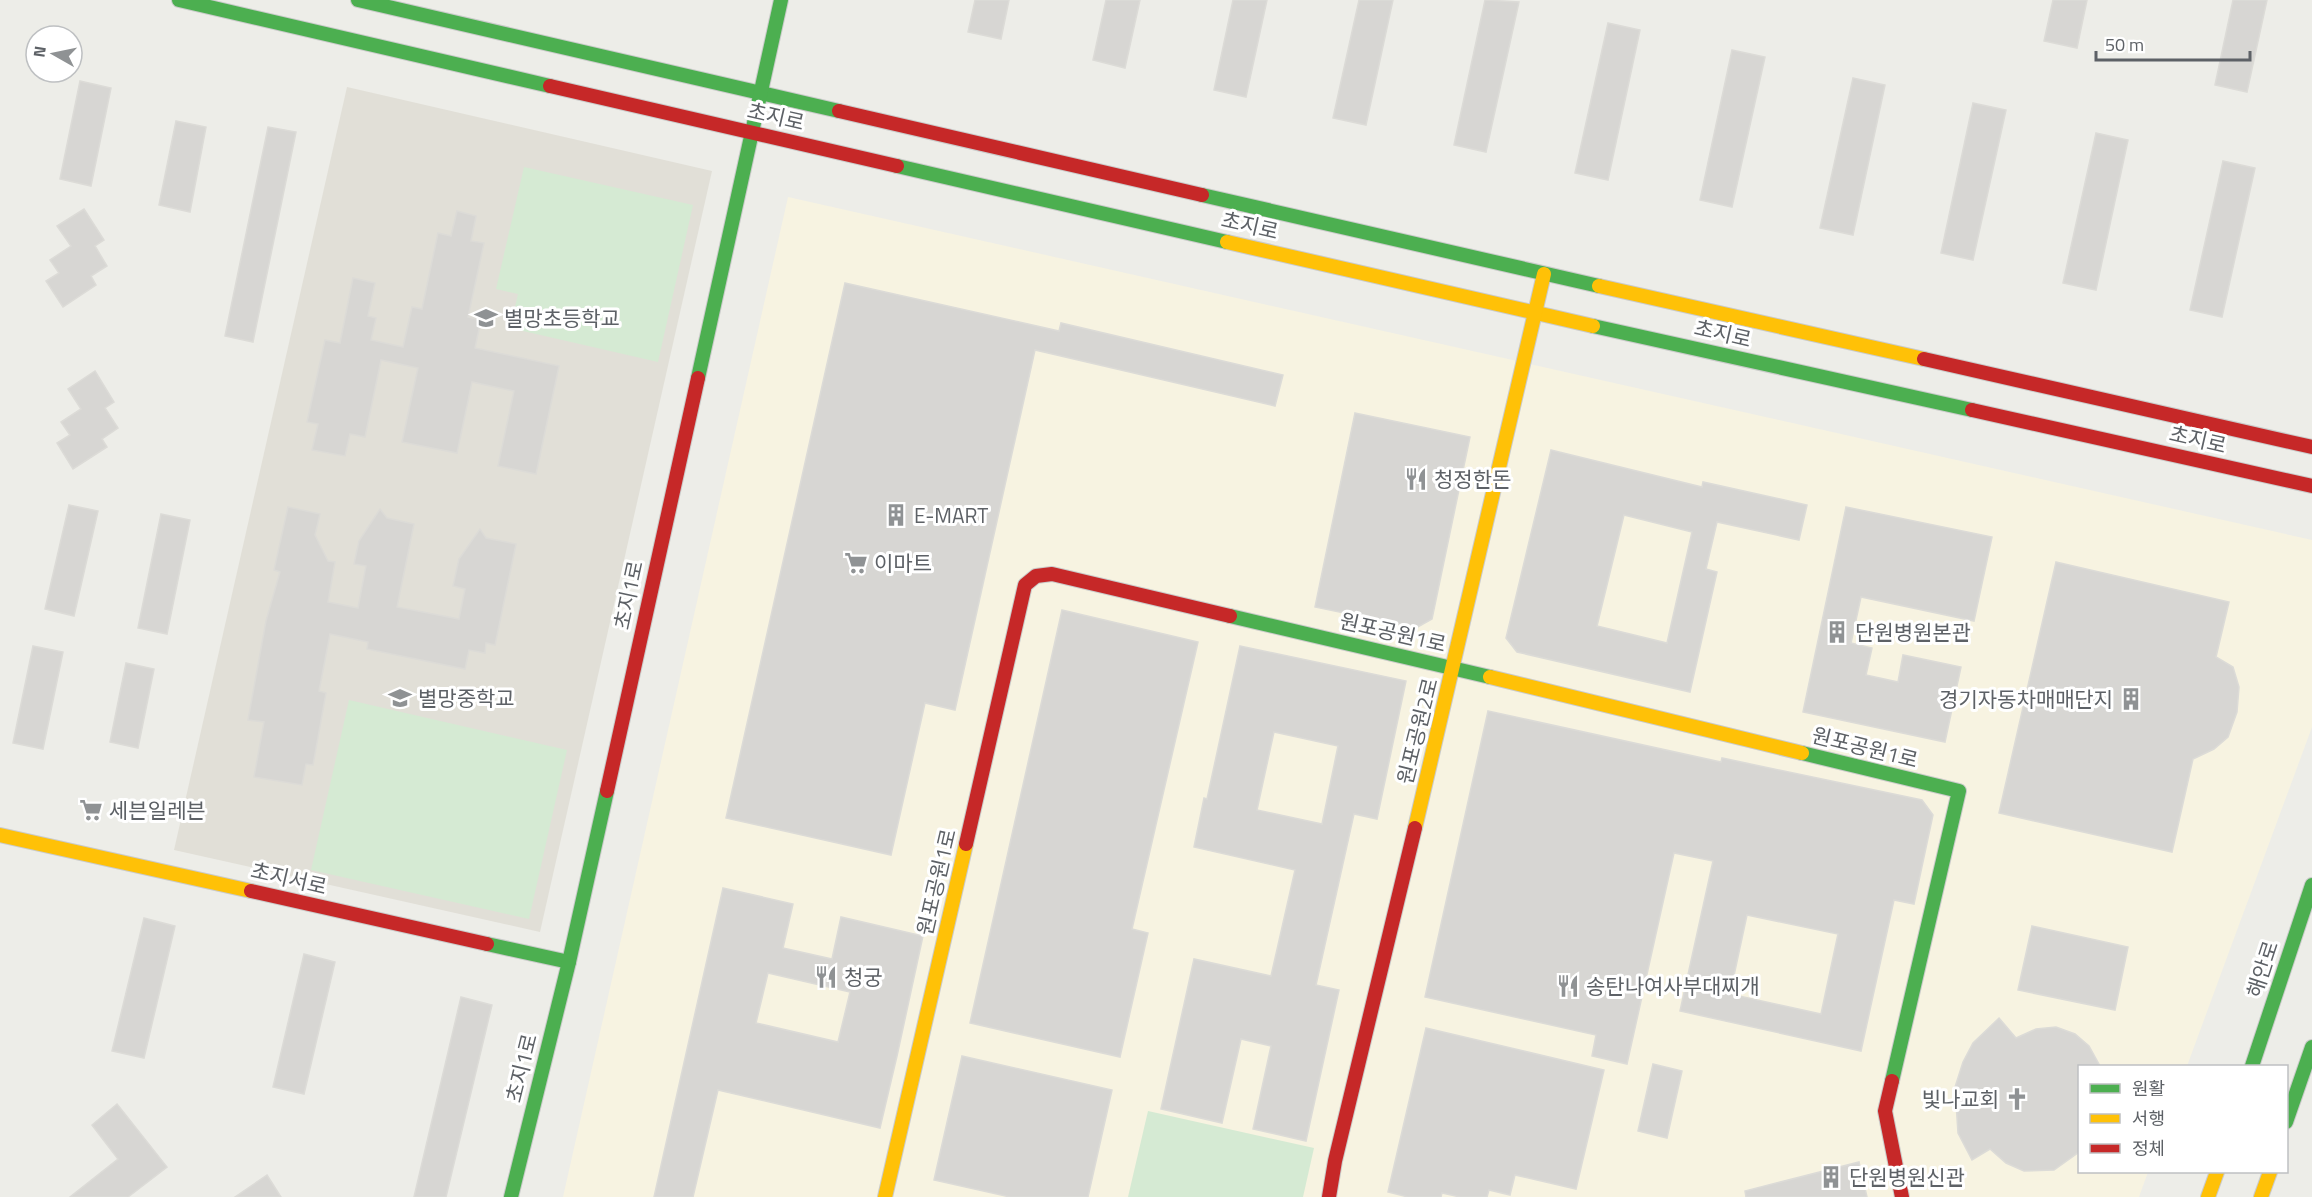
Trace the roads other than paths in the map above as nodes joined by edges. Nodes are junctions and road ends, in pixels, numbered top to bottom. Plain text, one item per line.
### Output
1 (179, 0) edge
2 (358, 0) edge
3 (781, 0) edge
4 (760, 92) junction
5 (751, 132) junction
6 (1544, 274) junction
7 (1535, 313) junction
8 (2312, 447) edge
9 (2312, 486) edge
10 (1454, 668) junction
11 (0, 835) edge
12 (2312, 885) edge
13 (569, 962) junction
14 (2312, 1047) edge
15 (2252, 1065) edge
16 (2288, 1116) edge
17 (2217, 1173) edge
18 (2270, 1173) edge
19 (511, 1197) edge
20 (885, 1197) edge
21 (1329, 1197) edge
22 (1902, 1197) edge
23 (2208, 1197) edge
24 (2261, 1197) edge

1 - 5 street, 초지로
2 - 4 street, 초지로
3 - 4 street, 초지1로
4 - 5 street, 초지1로
4 - 6 street, 초지로
5 - 7 street, 초지로
5 - 13 street, 초지1로
6 - 7 street, 원포공원2로
6 - 8 street, 초지로
7 - 9 street, 초지로
7 - 10 street, 원포공원2로
10 - 20 street, 원포공원1로
10 - 21 street, 원포공원2로
10 - 22 street, 원포공원1로
11 - 13 street, 초지서로
12 - 15 street, 해안로
13 - 19 street, 초지1로
14 - 16 street
17 - 23 street
18 - 24 street

